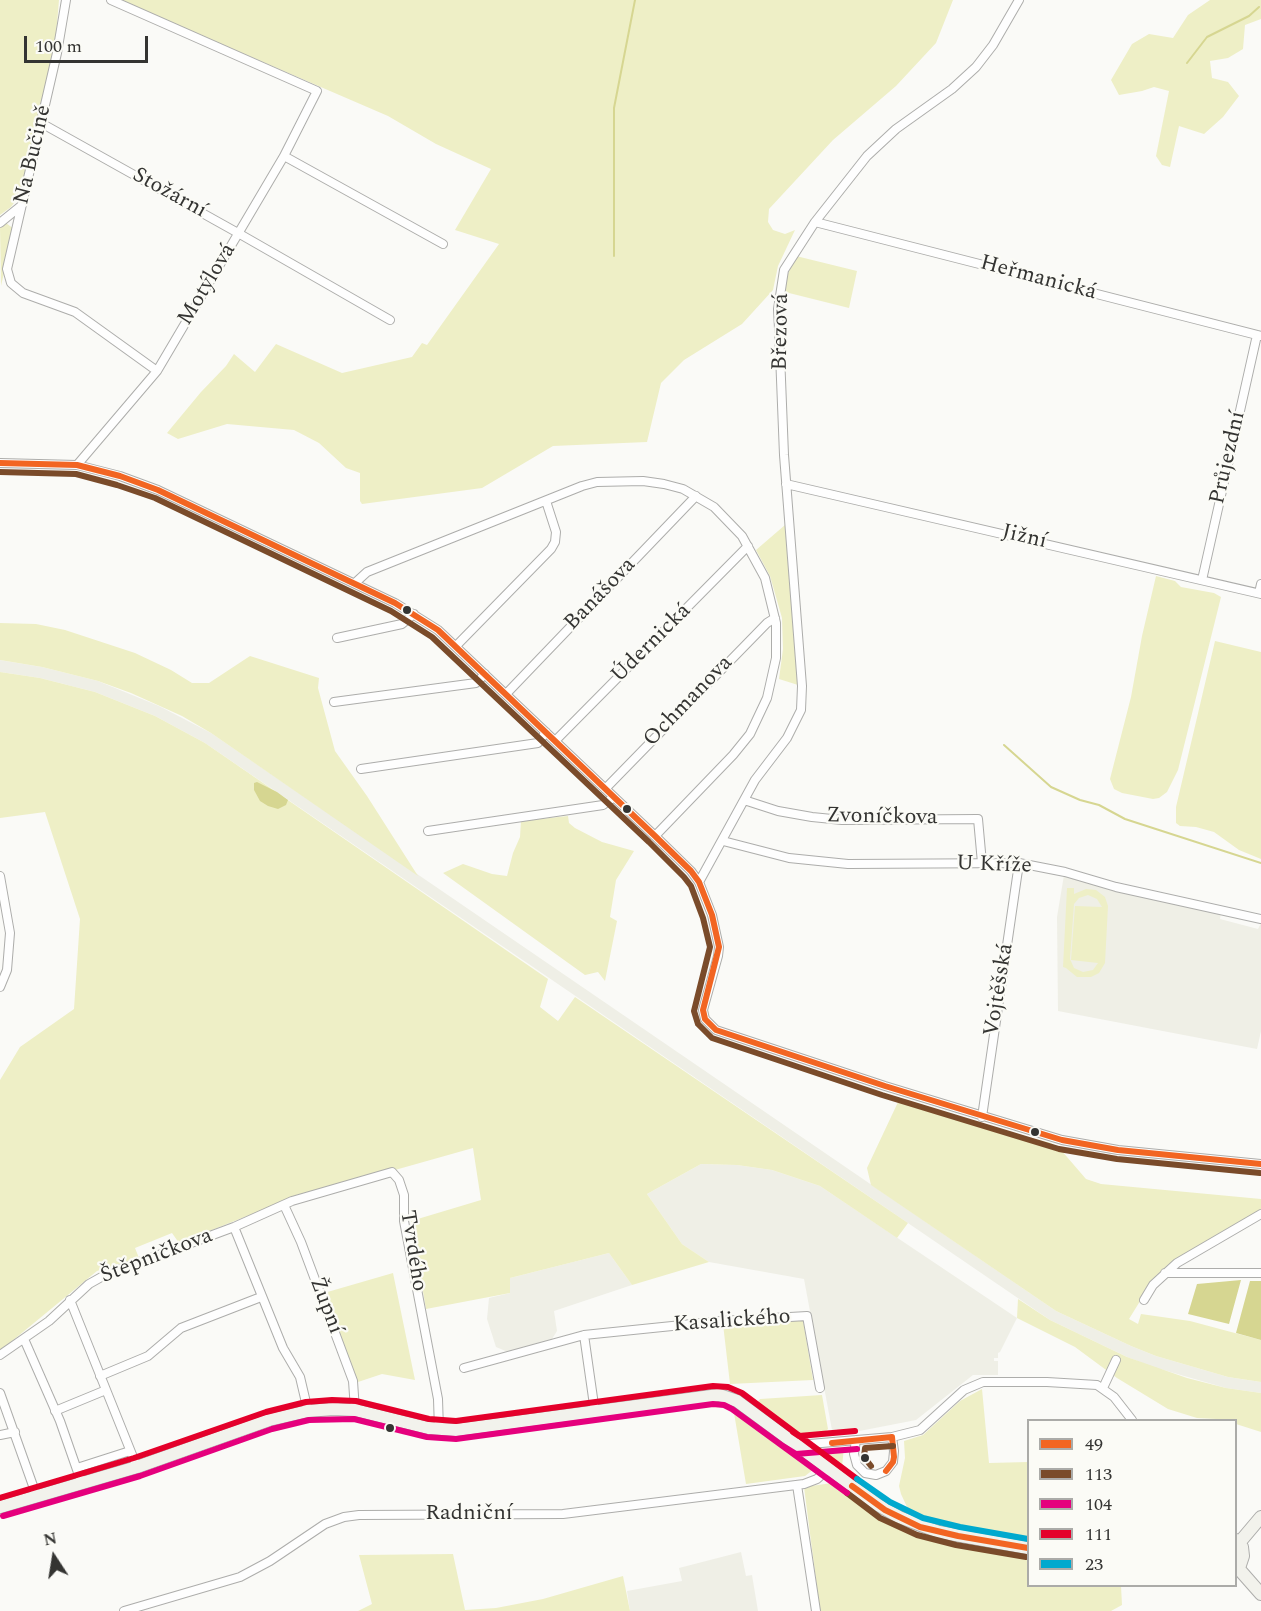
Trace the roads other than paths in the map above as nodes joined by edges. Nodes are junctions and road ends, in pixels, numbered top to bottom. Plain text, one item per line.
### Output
1 (66, 0) edge
2 (111, 0) edge
3 (1019, 0) edge
4 (41, 123) junction
5 (284, 156) junction
6 (22, 205) junction
7 (815, 222) junction
8 (0, 223) edge
9 (238, 233) junction
10 (444, 244) dead end
11 (390, 320) dead end
12 (1259, 336) edge
13 (157, 370) junction
14 (0, 462) edge
15 (77, 465) junction
16 (786, 484) junction
17 (696, 496) junction
18 (546, 501) junction
19 (748, 546) junction
20 (1202, 580) junction
21 (355, 583) junction
22 (1261, 584) edge
23 (1260, 593) edge
24 (414, 614) junction
25 (775, 618) junction
26 (337, 638) dead end
27 (456, 646) junction
28 (485, 674) junction
29 (506, 694) junction
30 (334, 702) dead end
31 (546, 732) junction
32 (555, 741) junction
33 (361, 769) dead end
34 (605, 789) junction
35 (614, 797) junction
36 (744, 800) junction
37 (428, 831) dead end
38 (655, 836) junction
39 (723, 842) junction
40 (982, 863) junction
41 (1019, 863) junction
42 (0, 876) edge
43 (699, 882) junction
44 (1261, 919) edge
45 (0, 987) edge
46 (982, 1116) junction
47 (1261, 1164) edge
48 (298, 1199) joint
49 (284, 1205) junction
50 (1261, 1214) edge
51 (234, 1227) junction
52 (1261, 1273) edge
53 (1164, 1274) junction
54 (261, 1296) junction
55 (70, 1300) junction
56 (1144, 1300) dead end
57 (584, 1335) junction
58 (24, 1339) junction
59 (0, 1355) edge
60 (1116, 1360) dead end
61 (464, 1368) dead end
62 (100, 1376) junction
63 (820, 1388) dead end
64 (1103, 1388) junction
65 (106, 1390) junction
66 (0, 1394) edge
67 (355, 1410) junction
68 (55, 1411) junction
69 (308, 1411) junction
70 (595, 1412) junction
71 (1131, 1419) edge
72 (439, 1430) junction
73 (15, 1432) junction
74 (0, 1436) edge
75 (892, 1437) junction
76 (856, 1440) junction
77 (796, 1445) junction
78 (130, 1451) junction
79 (137, 1467) junction
80 (77, 1468) junction
81 (828, 1469) junction
82 (82, 1484) junction
83 (797, 1485) junction
84 (37, 1497) junction
85 (0, 1507) edge
86 (1261, 1517) edge
87 (1237, 1541) edge
88 (1027, 1548) edge
89 (1237, 1569) edge
90 (1261, 1594) edge
91 (124, 1611) edge
92 (816, 1611) edge

1 - 4 street, Na Bučině
2 - 5 street, Motýlová
3 - 7 street, Březová
4 - 6 street, Na Bučině
4 - 9 street, Stožární
5 - 9 street, Motýlová
5 - 10 street
6 - 8 street
6 - 13 street, Na Bučině
7 - 12 street, Heřmanická
7 - 16 street, Březová
9 - 11 street, Stožární
9 - 13 street, Motýlová
12 - 20 street, Průjezdní
13 - 15 street, Motýlová
14 - 15 street
15 - 21 street
16 - 20 street, Jižní
16 - 36 street, Březová
17 - 18 street
17 - 19 street
17 - 29 street, Banášova
18 - 21 street
18 - 27 street
19 - 25 street
19 - 32 street, Údernická
20 - 23 street, Jižní
21 - 24 street
22 - 23 street
24 - 26 street
24 - 27 street
25 - 34 street, Ochmanova
25 - 38 street
27 - 28 street
28 - 29 street
28 - 30 street
29 - 31 street
31 - 32 street
31 - 33 street
32 - 34 street
34 - 35 street
35 - 37 street
35 - 38 street
36 - 39 street, Březová
36 - 40 street, Zvoníčkova
38 - 43 street
39 - 40 street, U Kříže
39 - 43 street, Březová
40 - 41 street, U Kříže
41 - 44 street, U Kříže
41 - 46 street, Vojtěšská
42 - 45 street
43 - 46 street
46 - 47 street
48 - 49 street, Štěpničkova
48 - 72 street, Tvrdého
49 - 51 street, Štěpničkova
49 - 67 street, Župní
50 - 53 street
51 - 54 street
51 - 55 street, Štěpničkova
52 - 53 street
53 - 56 street
54 - 62 street
54 - 69 street
55 - 58 street, Štěpničkova
55 - 62 street
57 - 61 street, Kasalického
57 - 63 street, Kasalického
57 - 70 street
58 - 59 street, Štěpničkova
58 - 68 street
60 - 64 street
62 - 65 street
64 - 71 street
64 - 75 street
65 - 68 street
65 - 78 street
66 - 73 street
67 - 69 street
67 - 72 street
68 - 80 street
69 - 79 street
70 - 72 street
70 - 77 street
73 - 74 street
73 - 84 street
75 - 76 street
75 - 76 street
76 - 77 street
77 - 81 street
78 - 79 street
78 - 80 street
79 - 82 street
80 - 82 street
81 - 83 street, Radniční
81 - 88 street
82 - 84 street
83 - 91 street, Radniční
83 - 92 street
84 - 85 street
86 - 87 street
87 - 89 street
89 - 90 street

